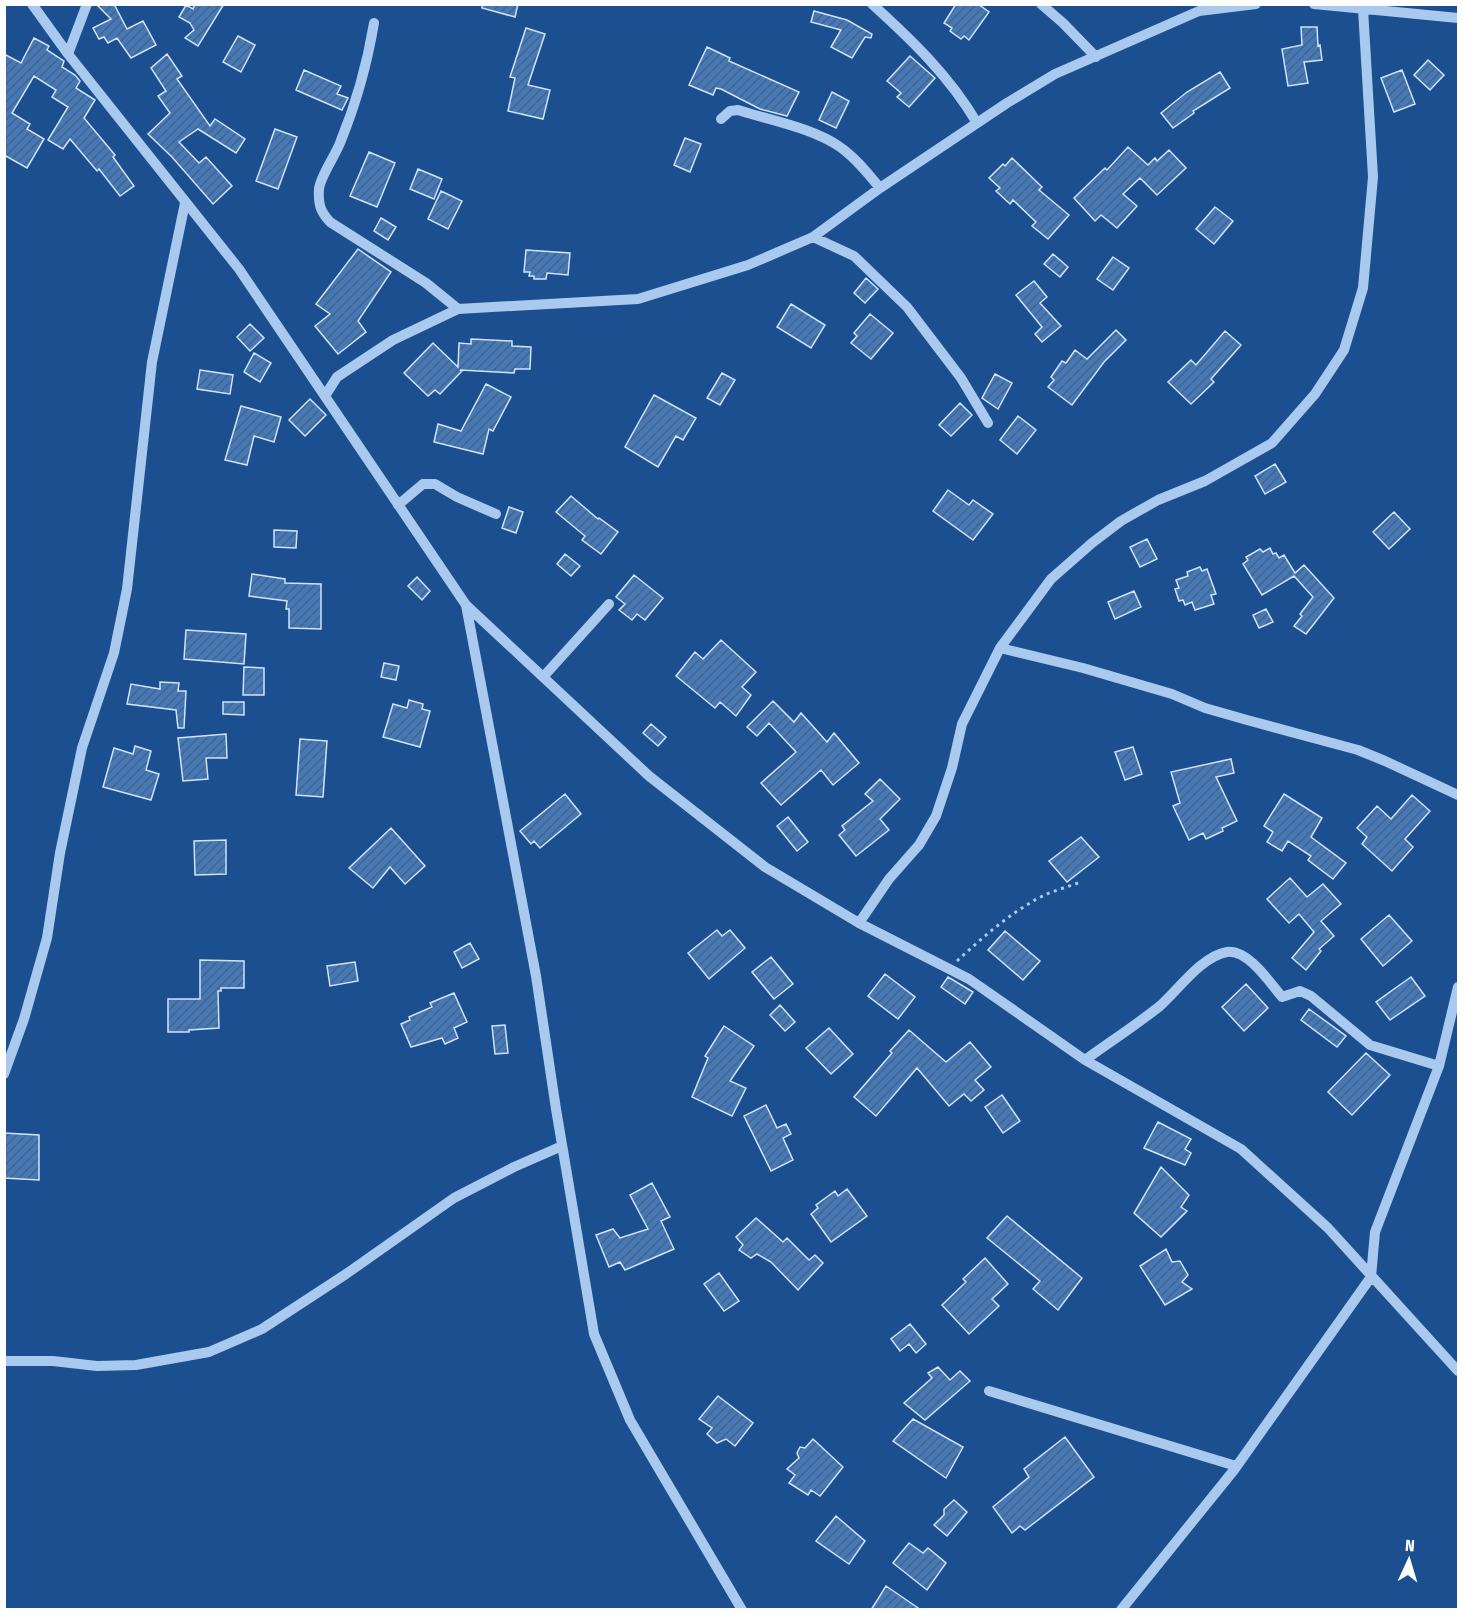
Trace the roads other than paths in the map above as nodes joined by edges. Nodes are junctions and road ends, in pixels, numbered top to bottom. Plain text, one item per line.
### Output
1 (32, 4) edge
2 (87, 4) edge
3 (872, 4) edge
4 (1041, 4) edge
5 (1256, 4) edge
6 (1314, 4) edge
7 (1363, 9) junction
8 (1458, 18) edge
9 (374, 23) dead end
10 (68, 54) junction
11 (1096, 57) junction
12 (721, 119) dead end
13 (977, 123) junction
14 (880, 188) junction
15 (185, 203) junction
16 (813, 237) junction
17 (458, 309) junction
18 (325, 396) junction
19 (988, 423) dead end
20 (398, 505) junction
21 (496, 514) dead end
22 (609, 604) dead end
23 (466, 605) junction
24 (1000, 648) junction
25 (544, 676) junction
26 (1458, 795) edge
27 (859, 923) junction
28 (1458, 988) edge
29 (1085, 1060) junction
30 (1439, 1066) junction
31 (4, 1074) edge
32 (562, 1146) junction
33 (1371, 1277) junction
34 (4, 1361) edge
35 (1458, 1371) edge
36 (988, 1391) dead end
37 (1236, 1466) junction
38 (742, 1610) edge
39 (1121, 1610) edge

1 - 10 street
2 - 10 street
3 - 13 street
4 - 11 street
5 - 11 street
6 - 7 street
7 - 8 street
7 - 24 street
9 - 17 street
10 - 15 street
11 - 13 street
12 - 14 street
13 - 14 street
14 - 16 street
15 - 18 street
15 - 31 street
16 - 17 street
16 - 19 street
17 - 18 street
18 - 20 street
20 - 21 street
20 - 23 street
22 - 25 street
23 - 25 street
23 - 32 street
24 - 26 street
24 - 27 street
25 - 27 street
27 - 29 street
28 - 30 street
29 - 30 street
29 - 33 street
30 - 33 street
32 - 34 street
32 - 38 street
33 - 35 street
33 - 37 street
36 - 37 street
37 - 39 street

